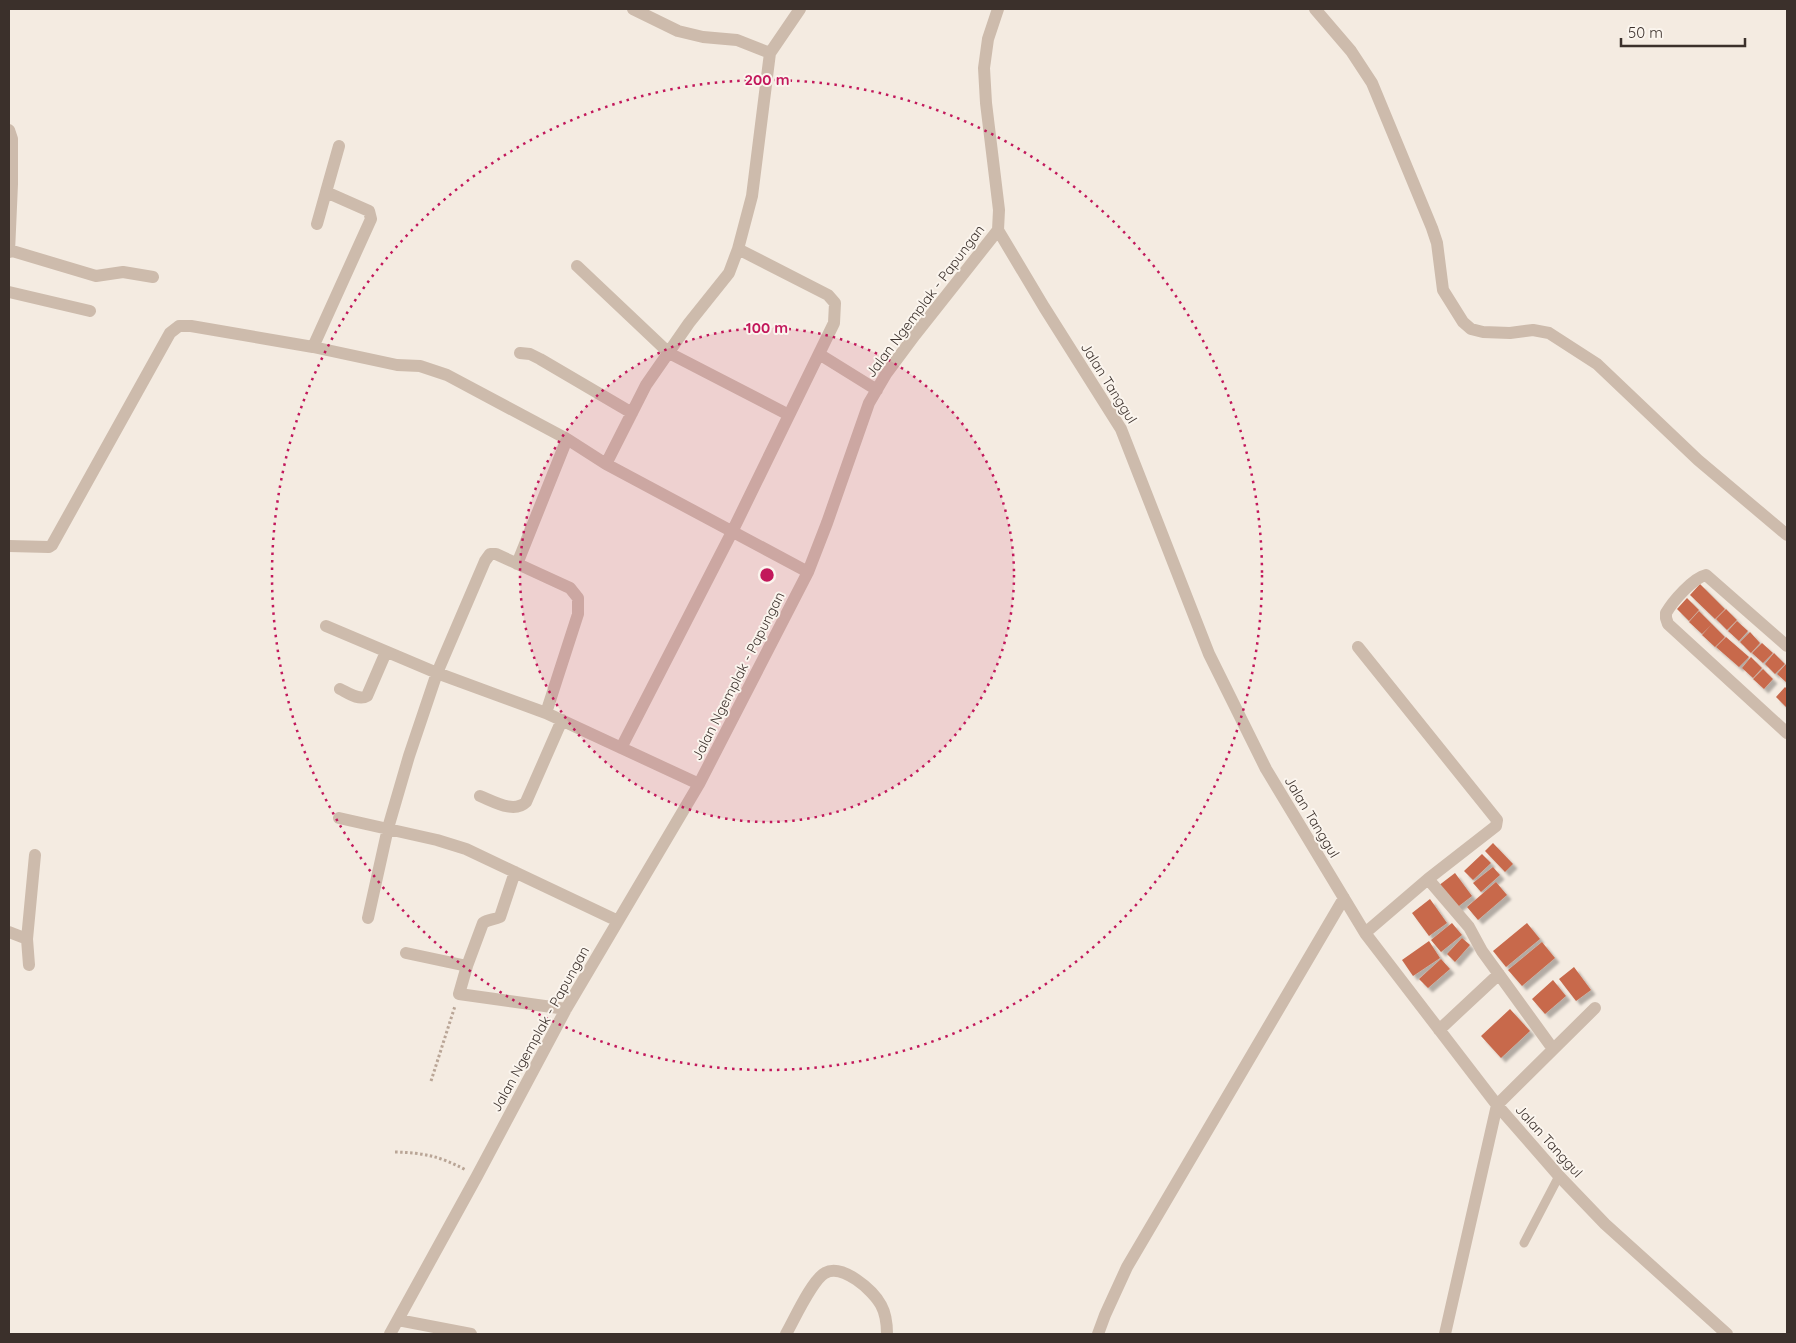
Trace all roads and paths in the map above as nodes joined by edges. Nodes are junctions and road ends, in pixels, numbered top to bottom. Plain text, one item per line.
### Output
1 (634, 9) edge
2 (800, 9) edge
3 (998, 9) edge
4 (1315, 9) edge
5 (770, 53) junction
6 (9, 130) edge
7 (338, 146) dead end
8 (11, 184) edge
9 (326, 192) junction
10 (317, 224) dead end
11 (998, 230) junction
12 (738, 249) junction
13 (9, 251) edge
14 (577, 266) dead end
15 (153, 277) dead end
16 (9, 292) edge
17 (90, 311) dead end
18 (313, 347) junction
19 (520, 353) dead end
20 (669, 353) junction
21 (818, 354) junction
22 (877, 390) junction
23 (632, 413) junction
24 (789, 415) junction
25 (567, 439) junction
26 (606, 464) junction
27 (732, 532) junction
28 (1787, 535) edge
29 (9, 546) edge
30 (517, 564) junction
31 (808, 572) junction
32 (326, 626) dead end
33 (1787, 646) edge
34 (1358, 647) dead end
35 (386, 652) junction
36 (438, 673) junction
37 (340, 690) dead end
38 (546, 713) junction
39 (562, 720) junction
40 (1787, 732) edge
41 (621, 748) junction
42 (699, 784) junction
43 (480, 796) dead end
44 (340, 818) dead end
45 (388, 828) junction
46 (35, 855) dead end
47 (515, 872) junction
48 (1428, 879) junction
49 (1344, 898) junction
50 (368, 918) dead end
51 (618, 921) junction
52 (9, 932) edge
53 (1365, 933) junction
54 (26, 939) junction
55 (406, 953) dead end
56 (29, 965) dead end
57 (467, 966) junction
58 (1499, 974) junction
59 (459, 994) junction
60 (1595, 1008) dead end
61 (566, 1009) junction
62 (1439, 1030) junction
63 (1553, 1049) junction
64 (431, 1080) dead end
65 (1497, 1105) junction
66 (395, 1152) dead end
67 (477, 1176) junction
68 (1559, 1176) junction
69 (1524, 1243) dead end
70 (398, 1320) junction
71 (390, 1334) edge
72 (471, 1334) edge
73 (786, 1334) edge
74 (887, 1334) edge
75 (1098, 1334) edge
76 (1445, 1334) edge
77 (1727, 1334) edge

1 - 5 street
2 - 5 street
3 - 11 street, Jalan Ngemplak - Papungan
4 - 28 street
5 - 12 street
6 - 8 street
7 - 9 street
8 - 13 street
9 - 10 street
9 - 18 street
11 - 22 street, Jalan Ngemplak - Papungan
11 - 49 street, Jalan Tanggul
12 - 20 street
12 - 21 street
13 - 15 street
14 - 20 street
16 - 17 street
18 - 25 street
18 - 29 street
19 - 23 street
20 - 23 street
20 - 24 street
21 - 22 street
21 - 24 street
22 - 31 street, Jalan Ngemplak - Papungan
23 - 26 street
24 - 27 street
25 - 26 street
25 - 30 street
26 - 27 street
27 - 31 street
27 - 41 street
30 - 36 street
30 - 38 street
31 - 42 street, Jalan Ngemplak - Papungan
32 - 35 street
33 - 40 street
34 - 48 street
35 - 36 street
35 - 37 street
36 - 38 street
36 - 45 street
38 - 39 street
39 - 41 street
39 - 43 street
41 - 42 street
42 - 51 street, Jalan Ngemplak - Papungan
44 - 45 street
45 - 47 street
45 - 50 street
46 - 54 street
47 - 51 street
47 - 57 street
48 - 53 street
48 - 58 street
49 - 53 street, Jalan Tanggul
49 - 75 street
51 - 61 street, Jalan Ngemplak - Papungan
52 - 54 street
53 - 62 street, Jalan Tanggul
54 - 56 street
55 - 57 street
57 - 59 street
58 - 62 street
58 - 63 street
59 - 61 street
59 - 64 path
60 - 63 street
61 - 67 street, Jalan Ngemplak - Papungan
62 - 65 street, Jalan Tanggul
63 - 65 street
65 - 68 street, Jalan Tanggul
65 - 76 street
66 - 67 path
67 - 70 street, Jalan Ngemplak - Papungan
68 - 69 lane
68 - 77 street, Jalan Tanggul
70 - 71 street, Jalan Ngemplak - Papungan
70 - 72 street
73 - 74 street

